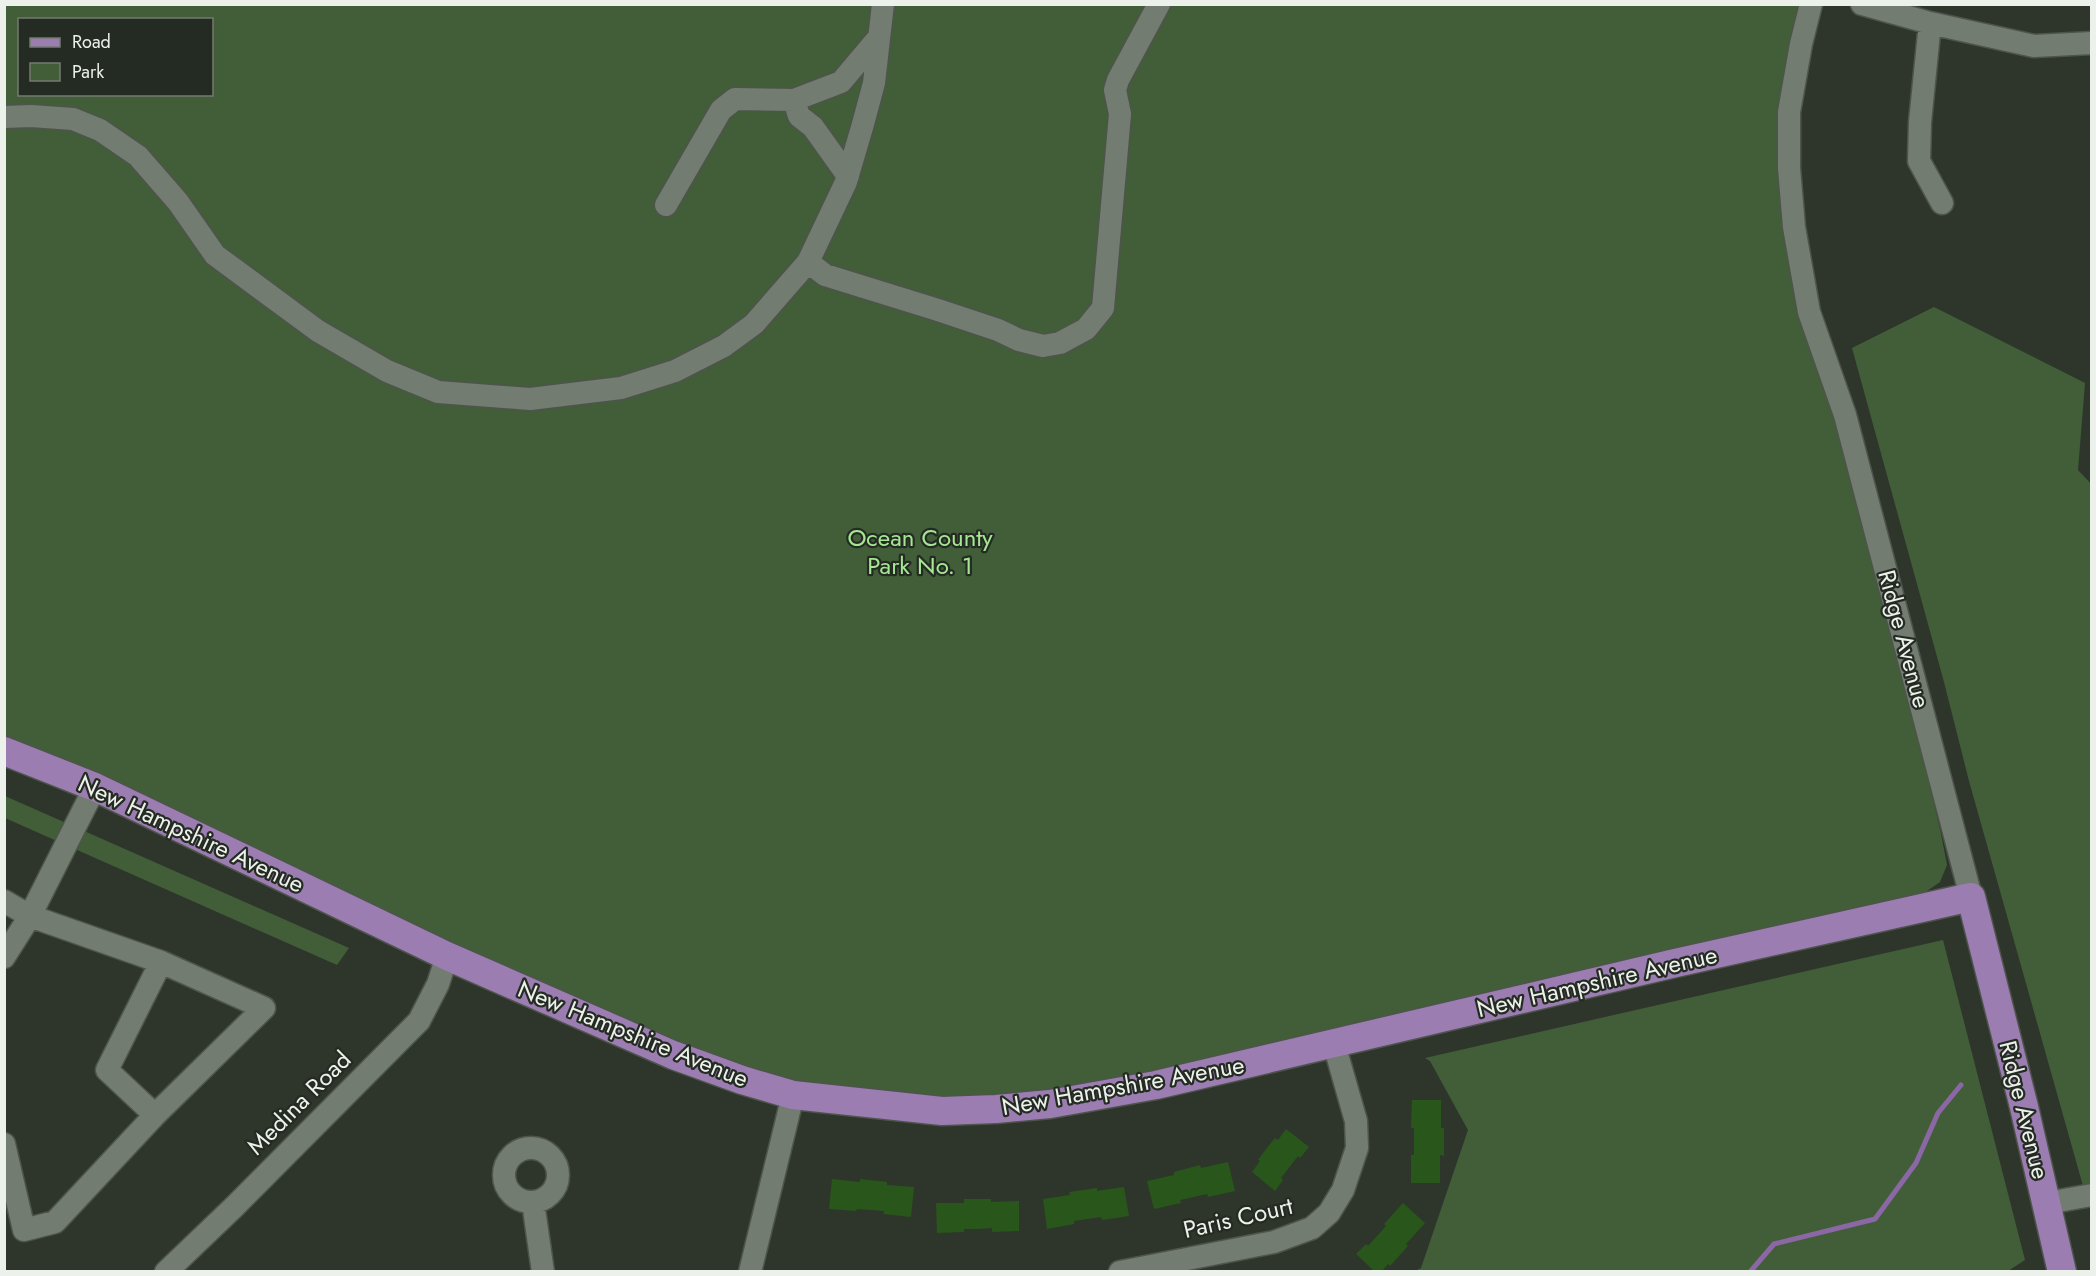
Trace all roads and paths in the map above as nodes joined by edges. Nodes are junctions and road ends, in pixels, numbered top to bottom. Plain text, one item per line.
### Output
1 (883, 4) edge
2 (1159, 4) edge
3 (1811, 4) edge
4 (1862, 4) edge
5 (1930, 23) junction
6 (879, 38) junction
7 (2091, 43) edge
8 (794, 100) junction
9 (4, 117) edge
10 (848, 176) junction
11 (1942, 203) dead end
12 (666, 205) dead end
13 (808, 262) junction
14 (4, 751) edge
15 (95, 787) junction
16 (1971, 897) junction
17 (4, 901) edge
18 (30, 916) junction
19 (447, 956) junction
20 (4, 957) edge
21 (161, 962) junction
22 (1334, 1044) junction
23 (793, 1095) junction
24 (155, 1115) junction
25 (4, 1144) edge
26 (2091, 1195) edge
27 (533, 1203) dead end
28 (2047, 1203) junction
29 (166, 1272) edge
30 (543, 1272) edge
31 (750, 1272) edge
32 (1120, 1272) edge
33 (2062, 1272) edge

1 - 6 street
2 - 13 street
3 - 16 street, Ridge Avenue
4 - 5 street
5 - 7 street
5 - 11 street
6 - 8 street
6 - 10 street
8 - 10 street
8 - 12 street
9 - 13 street
10 - 13 street
14 - 15 main road, New Hampshire Avenue
15 - 18 street
15 - 19 main road, New Hampshire Avenue
16 - 22 main road, New Hampshire Avenue
16 - 28 main road, Ridge Avenue
17 - 18 street
18 - 20 street
18 - 21 street
19 - 23 main road, New Hampshire Avenue
19 - 29 street, Medina Road
21 - 24 street
21 - 24 street
22 - 23 main road, New Hampshire Avenue
22 - 32 street, Paris Court
23 - 31 street
24 - 25 street
26 - 28 street
27 - 30 street
28 - 33 main road, Ridge Avenue

